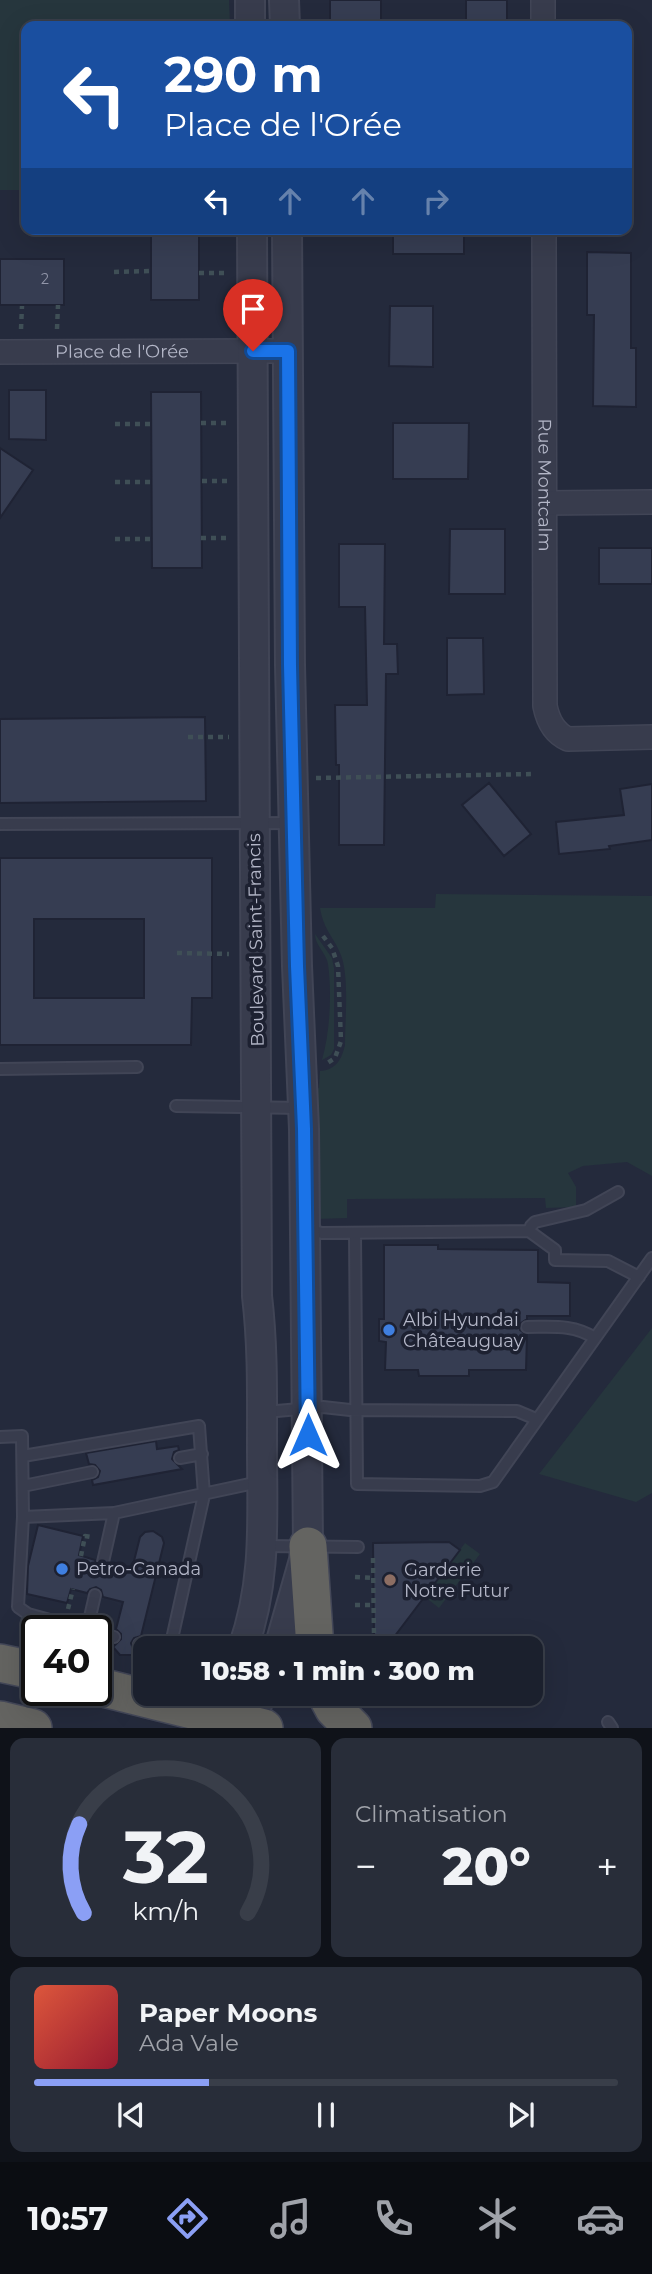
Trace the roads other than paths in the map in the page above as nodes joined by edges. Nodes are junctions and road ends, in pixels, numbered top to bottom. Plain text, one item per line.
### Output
1 (250, 0) edge
2 (284, 0) edge
3 (543, 0) edge
4 (250, 21) edge
5 (285, 21) edge
6 (543, 21) edge
7 (252, 235) edge
8 (287, 235) edge
9 (544, 235) edge
10 (253, 351) junction
11 (288, 351) junction
12 (0, 352) edge
13 (652, 502) edge
14 (545, 503) junction
15 (652, 737) edge
16 (255, 823) junction
17 (294, 823) junction
18 (0, 824) edge
19 (137, 1068) dead end
20 (0, 1069) edge
21 (176, 1106) dead end
22 (257, 1108) junction
23 (303, 1108) junction
24 (618, 1192) dead end
25 (306, 1229) junction
26 (529, 1231) junction
27 (355, 1233) junction
28 (652, 1258) edge
29 (639, 1277) junction
30 (527, 1327) dead end
31 (595, 1338) junction
32 (307, 1407) junction
33 (356, 1410) junction
34 (262, 1412) junction
35 (536, 1419) junction
36 (0, 1437) edge
37 (202, 1454) junction
38 (23, 1456) junction
39 (180, 1458) dead end
40 (92, 1472) dead end
41 (262, 1482) junction
42 (23, 1486) junction
43 (204, 1494) junction
44 (114, 1513) junction
45 (23, 1517) junction
46 (262, 1546) junction
47 (308, 1546) junction
48 (358, 1547) dead end
49 (103, 1562) dead end
50 (96, 1595) dead end
51 (30, 1615) edge
52 (92, 1615) edge
53 (173, 1636) edge
54 (246, 1636) edge
55 (282, 1636) edge
56 (314, 1636) edge
57 (0, 1663) edge
58 (21, 1668) edge
59 (112, 1688) edge
60 (133, 1693) edge
61 (200, 1706) edge
62 (332, 1706) edge
63 (241, 1714) edge
64 (0, 1720) edge
65 (33, 1728) edge
66 (352, 1728) edge

1 - 4 street
2 - 5 street
3 - 6 street
7 - 10 street, Boulevard Saint-Francis
8 - 11 street
9 - 14 street, Rue Montcalm
10 - 11 street, Place de l'Orée
10 - 12 street, Place de l'Orée
10 - 16 street, Boulevard Saint-Francis
11 - 17 street
13 - 14 street
14 - 15 street, Rue Montcalm
16 - 17 lane
16 - 18 lane
16 - 22 street, Boulevard Saint-Francis
17 - 23 street
19 - 20 lane
21 - 22 lane
22 - 23 lane
22 - 34 street, Boulevard Saint-Francis
23 - 25 street
24 - 26 lane
25 - 27 lane
25 - 32 street
26 - 27 lane
26 - 29 lane
27 - 33 lane
28 - 29 lane
29 - 31 lane
30 - 31 lane
31 - 35 lane
32 - 33 lane
32 - 34 lane
32 - 47 street
33 - 35 lane
33 - 35 lane
34 - 41 street, Boulevard Saint-Francis
36 - 38 lane
37 - 38 lane
37 - 39 lane
37 - 43 lane
38 - 42 lane
40 - 42 lane
41 - 43 lane
41 - 46 street, Boulevard Saint-Francis
42 - 45 lane
43 - 44 lane
43 - 53 lane
44 - 45 lane
44 - 49 lane
45 - 51 lane
46 - 47 lane
46 - 54 street, Boulevard Saint-Francis
47 - 48 lane
47 - 55 street
47 - 56 highway
50 - 52 lane
57 - 58 highway
59 - 60 highway
61 - 63 highway
62 - 66 highway
64 - 65 highway

